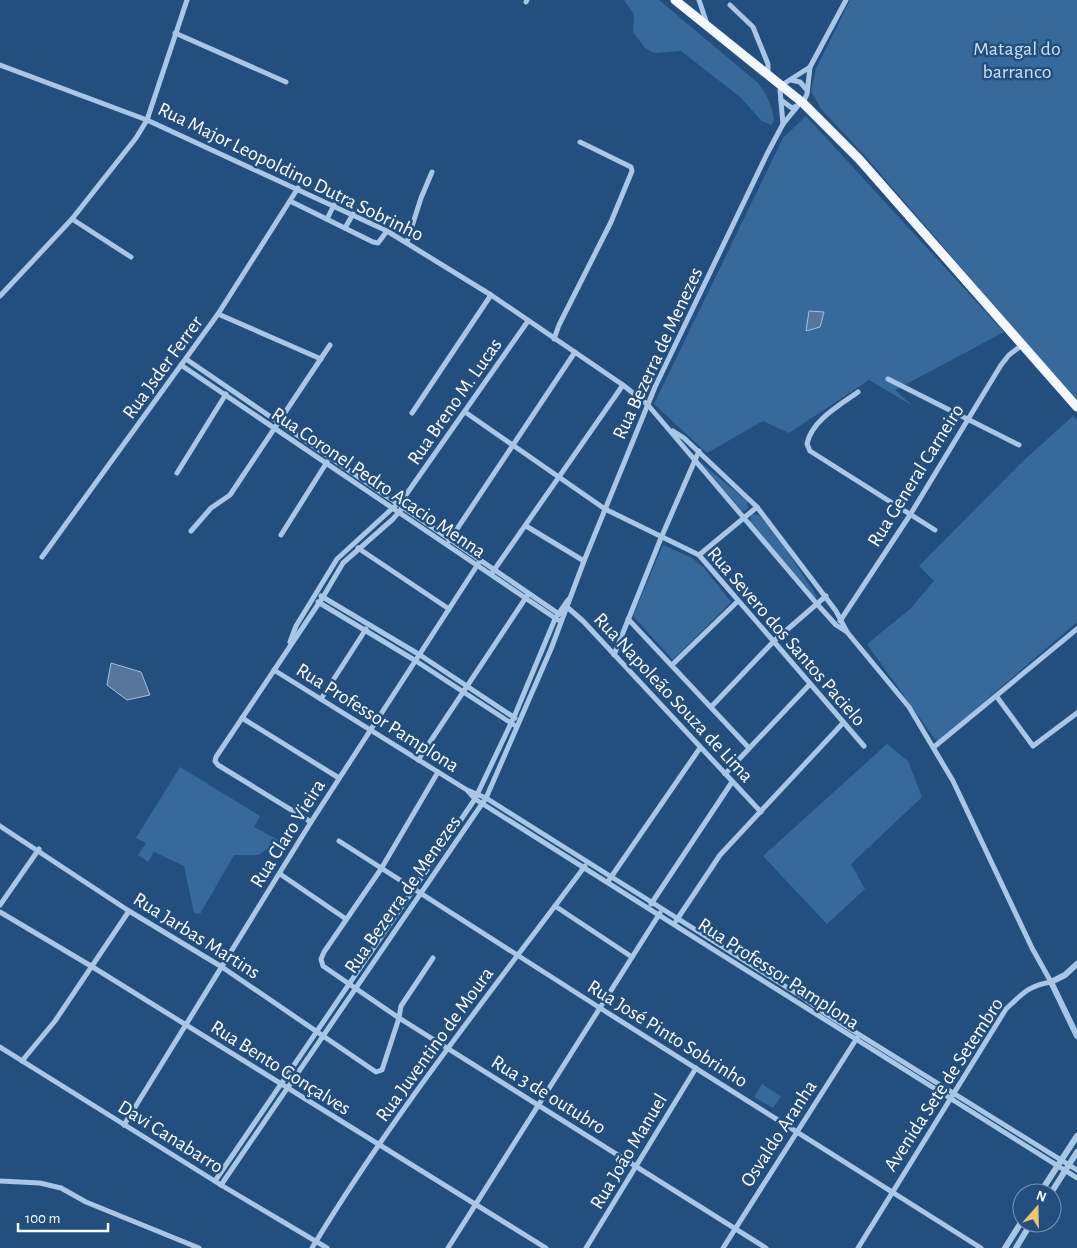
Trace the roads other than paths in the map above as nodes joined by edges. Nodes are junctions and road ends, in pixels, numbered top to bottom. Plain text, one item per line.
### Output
1 (187, 0) edge
2 (675, 0) edge
3 (699, 0) edge
4 (846, 0) edge
5 (730, 6) dead end
6 (709, 29) junction
7 (175, 33) junction
8 (0, 65) edge
9 (810, 68) junction
10 (768, 74) junction
11 (286, 82) dead end
12 (786, 83) junction
13 (806, 90) junction
14 (780, 100) junction
15 (800, 105) junction
16 (147, 120) junction
17 (783, 124) junction
18 (580, 142) dead end
19 (432, 172) dead end
20 (298, 188) junction
21 (290, 201) junction
22 (334, 205) junction
23 (353, 214) junction
24 (72, 219) junction
25 (327, 219) junction
26 (345, 228) junction
27 (387, 231) junction
28 (407, 242) junction
29 (131, 257) dead end
30 (491, 295) junction
31 (0, 296) edge
32 (218, 314) junction
33 (528, 321) junction
34 (554, 339) junction
35 (330, 345) dead end
36 (1022, 345) junction
37 (575, 352) junction
38 (186, 359) junction
39 (321, 359) junction
40 (181, 365) junction
41 (888, 379) dead end
42 (623, 385) junction
43 (230, 390) junction
44 (858, 392) dead end
45 (225, 396) junction
46 (648, 405) junction
47 (253, 406) junction
48 (1077, 407) edge
49 (249, 412) junction
50 (465, 412) junction
51 (412, 413) dead end
52 (968, 418) junction
53 (279, 424) junction
54 (275, 430) junction
55 (670, 430) junction
56 (304, 440) junction
57 (512, 444) junction
58 (1020, 445) dead end
59 (300, 446) junction
60 (699, 451) junction
61 (330, 457) junction
62 (694, 460) junction
63 (326, 464) junction
64 (177, 473) dead end
65 (559, 477) junction
66 (368, 482) junction
67 (364, 488) junction
68 (405, 498) junction
69 (398, 503) junction
70 (404, 506) junction
71 (757, 507) junction
72 (394, 508) junction
73 (605, 509) junction
74 (400, 512) junction
75 (910, 515) junction
76 (744, 519) junction
77 (379, 523) junction
78 (526, 526) junction
79 (385, 528) junction
80 (935, 530) dead end
81 (191, 531) dead end
82 (281, 535) dead end
83 (661, 538) junction
84 (450, 539) junction
85 (354, 544) junction
86 (447, 544) junction
87 (359, 549) junction
88 (699, 555) junction
89 (42, 557) dead end
90 (480, 560) junction
91 (584, 561) junction
92 (476, 566) junction
93 (492, 573) junction
94 (317, 593) junction
95 (528, 594) junction
96 (826, 596) junction
97 (323, 597) junction
98 (313, 599) junction
99 (525, 599) junction
100 (738, 601) junction
101 (319, 603) junction
102 (817, 604) junction
103 (566, 606) junction
104 (449, 609) junction
105 (346, 611) junction
106 (557, 616) junction
107 (342, 617) junction
108 (842, 618) junction
109 (628, 619) junction
110 (563, 620) junction
111 (369, 625) junction
112 (836, 625) junction
113 (1077, 629) edge
114 (365, 631) junction
115 (847, 632) junction
116 (392, 639) junction
117 (774, 641) junction
118 (388, 644) junction
119 (289, 645) junction
120 (420, 655) junction
121 (614, 655) junction
122 (416, 661) junction
123 (673, 664) junction
124 (534, 668) junction
125 (274, 670) junction
126 (542, 670) junction
127 (810, 684) junction
128 (466, 689) junction
129 (997, 697) junction
130 (320, 699) junction
131 (712, 706) junction
132 (1077, 713) edge
133 (514, 717) junction
134 (242, 718) junction
135 (520, 720) junction
136 (843, 723) junction
137 (511, 724) junction
138 (517, 727) junction
139 (372, 731) junction
140 (864, 746) dead end
141 (934, 747) junction
142 (700, 748) junction
143 (749, 748) junction
144 (418, 760) junction
145 (490, 769) junction
146 (438, 772) junction
147 (497, 773) junction
148 (725, 774) junction
149 (339, 778) junction
150 (732, 782) junction
151 (476, 796) junction
152 (486, 798) junction
153 (483, 804) junction
154 (761, 812) junction
155 (516, 817) junction
156 (311, 822) junction
157 (512, 822) junction
158 (459, 823) junction
159 (0, 826) edge
160 (466, 828) junction
161 (339, 841) dead end
162 (39, 850) junction
163 (586, 865) junction
164 (381, 869) junction
165 (280, 874) junction
166 (609, 880) junction
167 (414, 890) junction
168 (420, 894) junction
169 (0, 905) edge
170 (554, 906) junction
171 (650, 906) junction
172 (129, 911) junction
173 (0, 912) edge
174 (661, 912) junction
175 (346, 919) junction
176 (676, 921) junction
177 (382, 936) junction
178 (388, 940) junction
179 (518, 954) junction
180 (736, 955) junction
181 (632, 957) junction
182 (433, 958) dead end
183 (733, 960) junction
184 (1077, 964) edge
185 (92, 966) junction
186 (222, 967) junction
187 (1051, 982) junction
188 (348, 984) junction
189 (354, 988) junction
190 (600, 1008) junction
191 (826, 1014) junction
192 (399, 1018) junction
193 (822, 1020) junction
194 (185, 1025) junction
195 (318, 1030) junction
196 (323, 1034) junction
197 (859, 1034) junction
198 (1077, 1036) edge
199 (855, 1040) junction
200 (0, 1048) edge
201 (448, 1048) junction
202 (897, 1057) junction
203 (22, 1062) junction
204 (893, 1064) junction
205 (696, 1068) junction
206 (284, 1086) junction
207 (955, 1094) junction
208 (951, 1100) junction
209 (538, 1105) junction
210 (124, 1124) junction
211 (1006, 1126) junction
212 (796, 1132) junction
213 (1003, 1132) junction
214 (1077, 1136) edge
215 (378, 1146) junction
216 (1077, 1152) edge
217 (1059, 1163) junction
218 (637, 1168) junction
219 (1067, 1168) junction
220 (1077, 1170) edge
221 (1077, 1178) edge
222 (0, 1181) edge
223 (215, 1181) junction
224 (1048, 1183) edge
225 (1057, 1183) edge
226 (221, 1185) junction
227 (892, 1193) junction
228 (476, 1204) junction
229 (735, 1228) junction
230 (1015, 1233) edge
231 (1026, 1233) edge
232 (316, 1241) junction
233 (199, 1248) edge
234 (312, 1248) edge
235 (327, 1248) edge
236 (448, 1248) edge
237 (546, 1248) edge
238 (586, 1248) edge
239 (723, 1248) edge
240 (766, 1248) edge
241 (858, 1248) edge
242 (981, 1248) edge
243 (1005, 1248) edge
244 (1016, 1248) edge

1 - 7 street
2 - 6 highway
3 - 6 street
4 - 9 street
5 - 10 street
6 - 10 highway
7 - 11 street
7 - 16 street
8 - 16 street, Rua Major Leopoldino Dutra Sobrinho
9 - 12 street
9 - 13 street
10 - 12 highway
12 - 13 street
12 - 14 street
12 - 15 highway
13 - 15 street
14 - 15 street
14 - 17 street
15 - 17 street, Rua Bezerra de Menezes
15 - 36 highway
16 - 20 street, Rua Major Leopoldino Dutra Sobrinho
16 - 24 street
17 - 46 street, Rua Bezerra de Menezes
18 - 34 street
19 - 28 street
20 - 21 street, Rua Jsder Ferrer
20 - 22 street, Rua Major Leopoldino Dutra Sobrinho
21 - 25 street
21 - 32 street, Rua Jsder Ferrer
22 - 23 street, Rua Major Leopoldino Dutra Sobrinho
22 - 25 street
23 - 26 street
23 - 27 street, Rua Major Leopoldino Dutra Sobrinho
24 - 29 street
24 - 31 street
25 - 26 street
26 - 27 street
27 - 28 street, Rua Major Leopoldino Dutra Sobrinho
28 - 30 street, Rua Major Leopoldino Dutra Sobrinho
30 - 33 street, Rua Major Leopoldino Dutra Sobrinho
30 - 51 street
32 - 38 street, Rua Jsder Ferrer
32 - 39 street
33 - 34 street, Rua Major Leopoldino Dutra Sobrinho
33 - 50 street, Rua Breno M. Lucas
34 - 37 street, Rua Major Leopoldino Dutra Sobrinho
35 - 39 street
36 - 48 highway
36 - 52 street, Rua General Carneiro
37 - 42 street, Rua Major Leopoldino Dutra Sobrinho
37 - 57 street
38 - 40 street, Rua Jsder Ferrer
38 - 43 street, Rua Coronel Pedro Acacio Menna
39 - 53 street
40 - 45 street, Rua Coronel Pedro Acacio Menna
40 - 89 street, Rua Jsder Ferrer
41 - 52 street
42 - 46 street, Rua Major Leopoldino Dutra Sobrinho
42 - 65 street
43 - 45 street
43 - 47 street, Rua Coronel Pedro Acacio Menna
44 - 75 street
45 - 49 street, Rua Coronel Pedro Acacio Menna
45 - 64 street
46 - 55 street, Rua Major Leopoldino Dutra Sobrinho
46 - 73 street, Rua Bezerra de Menezes
47 - 49 street
47 - 53 street, Rua Coronel Pedro Acacio Menna
49 - 54 street, Rua Coronel Pedro Acacio Menna
50 - 57 street, Rua Severo dos Santos Pacielo
50 - 68 street, Rua Breno M. Lucas
52 - 58 street
52 - 75 street, Rua General Carneiro
53 - 54 street
53 - 56 street, Rua Coronel Pedro Acacio Menna
54 - 59 street, Rua Coronel Pedro Acacio Menna
54 - 81 street
55 - 60 street, Rua Major Leopoldino Dutra Sobrinho
55 - 62 street, Rua Major Leopoldino Dutra Sobrinho
56 - 59 street
56 - 61 street, Rua Coronel Pedro Acacio Menna
57 - 65 street, Rua Severo dos Santos Pacielo
57 - 84 street
59 - 63 street, Rua Coronel Pedro Acacio Menna
60 - 62 street
60 - 71 street, Rua Major Leopoldino Dutra Sobrinho
61 - 63 street
61 - 66 street, Rua Coronel Pedro Acacio Menna
62 - 76 street, Rua Major Leopoldino Dutra Sobrinho
62 - 83 street
63 - 67 street, Rua Coronel Pedro Acacio Menna
63 - 82 street
65 - 73 street, Rua Severo dos Santos Pacielo
65 - 78 street
66 - 67 street
66 - 69 street, Rua Coronel Pedro Acacio Menna
67 - 72 street, Rua Coronel Pedro Acacio Menna
68 - 69 street, Rua Breno M. Lucas
68 - 70 street, Rua Breno M. Lucas
69 - 70 street, Rua Coronel Pedro Acacio Menna
69 - 72 street, Rua Breno M. Lucas
70 - 74 street
70 - 84 street, Rua Coronel Pedro Acacio Menna
71 - 76 street
71 - 96 street, Rua Major Leopoldino Dutra Sobrinho
72 - 74 street, Rua Coronel Pedro Acacio Menna
72 - 77 street, Rua Breno M. Lucas
73 - 83 street, Rua Severo dos Santos Pacielo
73 - 91 street, Rua Bezerra de Menezes
74 - 79 street
74 - 86 street, Rua Coronel Pedro Acacio Menna
75 - 80 street
75 - 108 street, Rua General Carneiro
76 - 88 street
76 - 102 street, Rua Major Leopoldino Dutra Sobrinho
77 - 79 street
77 - 85 street, Rua Breno M. Lucas
78 - 91 street
78 - 93 street
79 - 87 street
83 - 88 street, Rua Severo dos Santos Pacielo
83 - 109 street
84 - 86 street
84 - 90 street, Rua Coronel Pedro Acacio Menna
85 - 87 street
85 - 94 street, Rua Breno M. Lucas
86 - 92 street, Rua Coronel Pedro Acacio Menna
87 - 97 street
87 - 104 street
88 - 100 street, Rua Severo dos Santos Pacielo
90 - 92 street, Rua Claro Vieira
90 - 93 street, Rua Coronel Pedro Acacio Menna
91 - 103 street, Rua Bezerra de Menezes
92 - 93 street, Rua Coronel Pedro Acacio Menna
92 - 104 street, Rua Claro Vieira
93 - 95 street, Rua Coronel Pedro Acacio Menna
93 - 99 street, Rua Coronel Pedro Acacio Menna
94 - 97 street
94 - 98 street, Rua Breno M. Lucas
95 - 99 street
95 - 106 street, Rua Coronel Pedro Acacio Menna
96 - 102 street
96 - 108 street, Rua Major Leopoldino Dutra Sobrinho
97 - 101 street
97 - 105 street
98 - 101 street
98 - 119 street, Rua Breno M. Lucas
99 - 106 street, Rua Coronel Pedro Acacio Menna
99 - 128 street
100 - 117 street, Rua Severo dos Santos Pacielo
100 - 123 street
101 - 107 street
101 - 119 street
102 - 112 street, Rua Major Leopoldino Dutra Sobrinho
102 - 117 street
103 - 106 street, Rua Bezerra de Menezes
103 - 110 street, Rua Bezerra de Menezes
103 - 121 street, Rua Napoleão Souza de Lima
104 - 120 street, Rua Claro Vieira
105 - 107 street
105 - 111 street
106 - 110 street, Rua Coronel Pedro Acacio Menna
106 - 124 street, Rua Bezerra de Menezes
107 - 114 street
108 - 112 street, Rua General Carneiro
108 - 115 street, Rua Major Leopoldino Dutra Sobrinho
109 - 121 street
109 - 123 street
110 - 126 street, Rua Bezerra de Menezes
111 - 114 street
111 - 116 street
112 - 115 street, Rua Major Leopoldino Dutra Sobrinho
113 - 129 street
114 - 118 street
114 - 130 street
115 - 141 street, Rua Major Leopoldino Dutra Sobrinho
116 - 118 street
116 - 120 street
117 - 127 street, Rua Severo dos Santos Pacielo
117 - 131 street
118 - 122 street
119 - 125 street
120 - 122 street, Rua Claro Vieira
120 - 128 street
121 - 142 street, Rua Napoleão Souza de Lima
122 - 128 street
122 - 139 street, Rua Claro Vieira
123 - 131 street
124 - 126 street
124 - 133 street, Rua Bezerra de Menezes
125 - 130 street, Rua Professor Pamplona
125 - 134 street
126 - 135 street, Rua Bezerra de Menezes
127 - 136 street, Rua Severo dos Santos Pacielo
127 - 143 street
128 - 133 street
128 - 137 street
128 - 144 street
129 - 132 street
129 - 141 street
130 - 139 street, Rua Professor Pamplona
131 - 143 street
133 - 135 street
133 - 137 street, Rua Bezerra de Menezes
134 - 149 street
134 - 156 street
135 - 138 street, Rua Bezerra de Menezes
136 - 140 street, Rua Severo dos Santos Pacielo
136 - 154 street
137 - 138 street
137 - 145 street, Rua Bezerra de Menezes
138 - 147 street, Rua Bezerra de Menezes
139 - 144 street, Rua Professor Pamplona
139 - 149 street, Rua Claro Vieira
141 - 187 street, Rua Major Leopoldino Dutra Sobrinho
142 - 148 street, Rua Napoleão Souza de Lima
142 - 166 street
143 - 148 street
144 - 146 street, Rua Professor Pamplona
145 - 147 street
145 - 151 street, Rua Bezerra de Menezes
146 - 151 street, Rua Professor Pamplona
146 - 164 street
147 - 152 street, Rua Bezerra de Menezes
148 - 150 street, Rua Napoleão Souza de Lima
149 - 156 street, Rua Claro Vieira
150 - 154 street, Rua Napoleão Souza de Lima
150 - 171 street
151 - 152 street, Rua Professor Pamplona
151 - 153 street, Rua Professor Pamplona
151 - 158 street, Rua Bezerra de Menezes
152 - 153 street, Rua Bezerra de Menezes
152 - 155 street, Rua Professor Pamplona
153 - 157 street, Rua Professor Pamplona
153 - 160 street, Rua Bezerra de Menezes
154 - 176 street
155 - 157 street
155 - 163 street, Rua Professor Pamplona
156 - 165 street, Rua Claro Vieira
157 - 163 street, Rua Professor Pamplona
158 - 160 street
158 - 167 street, Rua Bezerra de Menezes
159 - 162 street, Rua Jarbas Martins
160 - 168 street, Rua Bezerra de Menezes
161 - 164 street, Rua José Pinto Sobrinho
162 - 169 street
162 - 172 street, Rua Jarbas Martins
163 - 166 street, Rua Professor Pamplona
163 - 170 street, Rua Juventino de Moura
164 - 167 street, Rua José Pinto Sobrinho
164 - 175 street
165 - 175 street
165 - 186 street, Rua Claro Vieira
166 - 171 street, Rua Professor Pamplona
167 - 168 street, Rua José Pinto Sobrinho
167 - 177 street, Rua Bezerra de Menezes
168 - 178 street, Rua Bezerra de Menezes
168 - 179 street, Rua José Pinto Sobrinho
170 - 179 street, Rua Juventino de Moura
170 - 181 street
171 - 174 street, Rua Professor Pamplona
172 - 185 street
172 - 186 street, Rua Jarbas Martins
173 - 185 street, Rua Bento Gonçalves
174 - 176 street, Rua Professor Pamplona
174 - 181 street
175 - 188 street, Rua 3 de outubro
176 - 180 street, Rua Professor Pamplona
176 - 183 street, Rua Professor Pamplona
177 - 178 street
177 - 188 street, Rua Bezerra de Menezes
178 - 189 street, Rua Bezerra de Menezes
179 - 190 street, Rua José Pinto Sobrinho
179 - 201 street, Rua Juventino de Moura
180 - 183 street
180 - 191 street, Rua Professor Pamplona
181 - 190 street
182 - 192 street
183 - 193 street, Rua Professor Pamplona
184 - 187 street, Avenida Sete de Setembro
185 - 194 street, Rua Bento Gonçalves
185 - 203 street
186 - 194 street, Rua Claro Vieira
186 - 195 street, Rua Jarbas Martins
187 - 198 street, Rua Major Leopoldino Dutra Sobrinho
187 - 207 street, Avenida Sete de Setembro
188 - 189 street, Rua 3 de outubro
188 - 195 street, Rua Bezerra de Menezes
189 - 192 street, Rua 3 de outubro
189 - 196 street, Rua Bezerra de Menezes
190 - 205 street, Rua José Pinto Sobrinho
190 - 209 street
191 - 193 street
191 - 197 street, Rua Professor Pamplona
192 - 196 street, Rua Jarbas Martins
192 - 201 street, Rua 3 de outubro
193 - 199 street, Rua Professor Pamplona
194 - 206 street, Rua Bento Gonçalves
194 - 210 street, Rua Claro Vieira
195 - 196 street, Rua Jarbas Martins
195 - 206 street, Rua Bezerra de Menezes
196 - 206 street, Rua Bezerra de Menezes
197 - 199 street, Osvaldo Aranha
197 - 202 street, Rua Professor Pamplona
199 - 204 street, Rua Professor Pamplona
199 - 212 street, Osvaldo Aranha
200 - 203 street, Davi Canabarro
201 - 209 street, Rua 3 de outubro
201 - 215 street, Rua Juventino de Moura
202 - 204 street
202 - 207 street, Rua Professor Pamplona
203 - 210 street, Davi Canabarro
204 - 208 street, Rua Professor Pamplona
205 - 212 street, Rua José Pinto Sobrinho
205 - 218 street, Rua João Manuel
206 - 215 street, Rua Bento Gonçalves
206 - 223 street, Rua Bezerra de Menezes
206 - 226 street, Rua Bezerra de Menezes
207 - 208 street, Avenida Sete de Setembro
207 - 211 street, Rua Professor Pamplona
208 - 213 street, Rua Professor Pamplona
208 - 227 street, Avenida Sete de Setembro
209 - 218 street, Rua 3 de outubro
209 - 228 street
210 - 223 street, Davi Canabarro
211 - 213 street
211 - 217 street, Rua Professor Pamplona
212 - 227 street, Rua José Pinto Sobrinho
212 - 229 street, Osvaldo Aranha
213 - 217 street, Rua Professor Pamplona
214 - 217 street
215 - 228 street, Rua Bento Gonçalves
215 - 232 street, Rua Juventino de Moura
216 - 219 street
217 - 219 street, Rua Professor Pamplona
217 - 224 street
218 - 229 street, Rua 3 de outubro
218 - 238 street, Rua João Manuel
219 - 220 street, Rua Professor Pamplona
219 - 221 street, Rua Professor Pamplona
219 - 225 street
222 - 233 street
223 - 226 street, Davi Canabarro
226 - 232 street, Davi Canabarro
227 - 241 street, Avenida Sete de Setembro
227 - 242 street, Rua José Pinto Sobrinho
228 - 236 street
228 - 237 street, Rua Bento Gonçalves
229 - 239 street, Osvaldo Aranha
229 - 240 street, Rua 3 de outubro
230 - 243 street
231 - 244 street
232 - 234 street, Rua Juventino de Moura
232 - 235 street, Davi Canabarro

